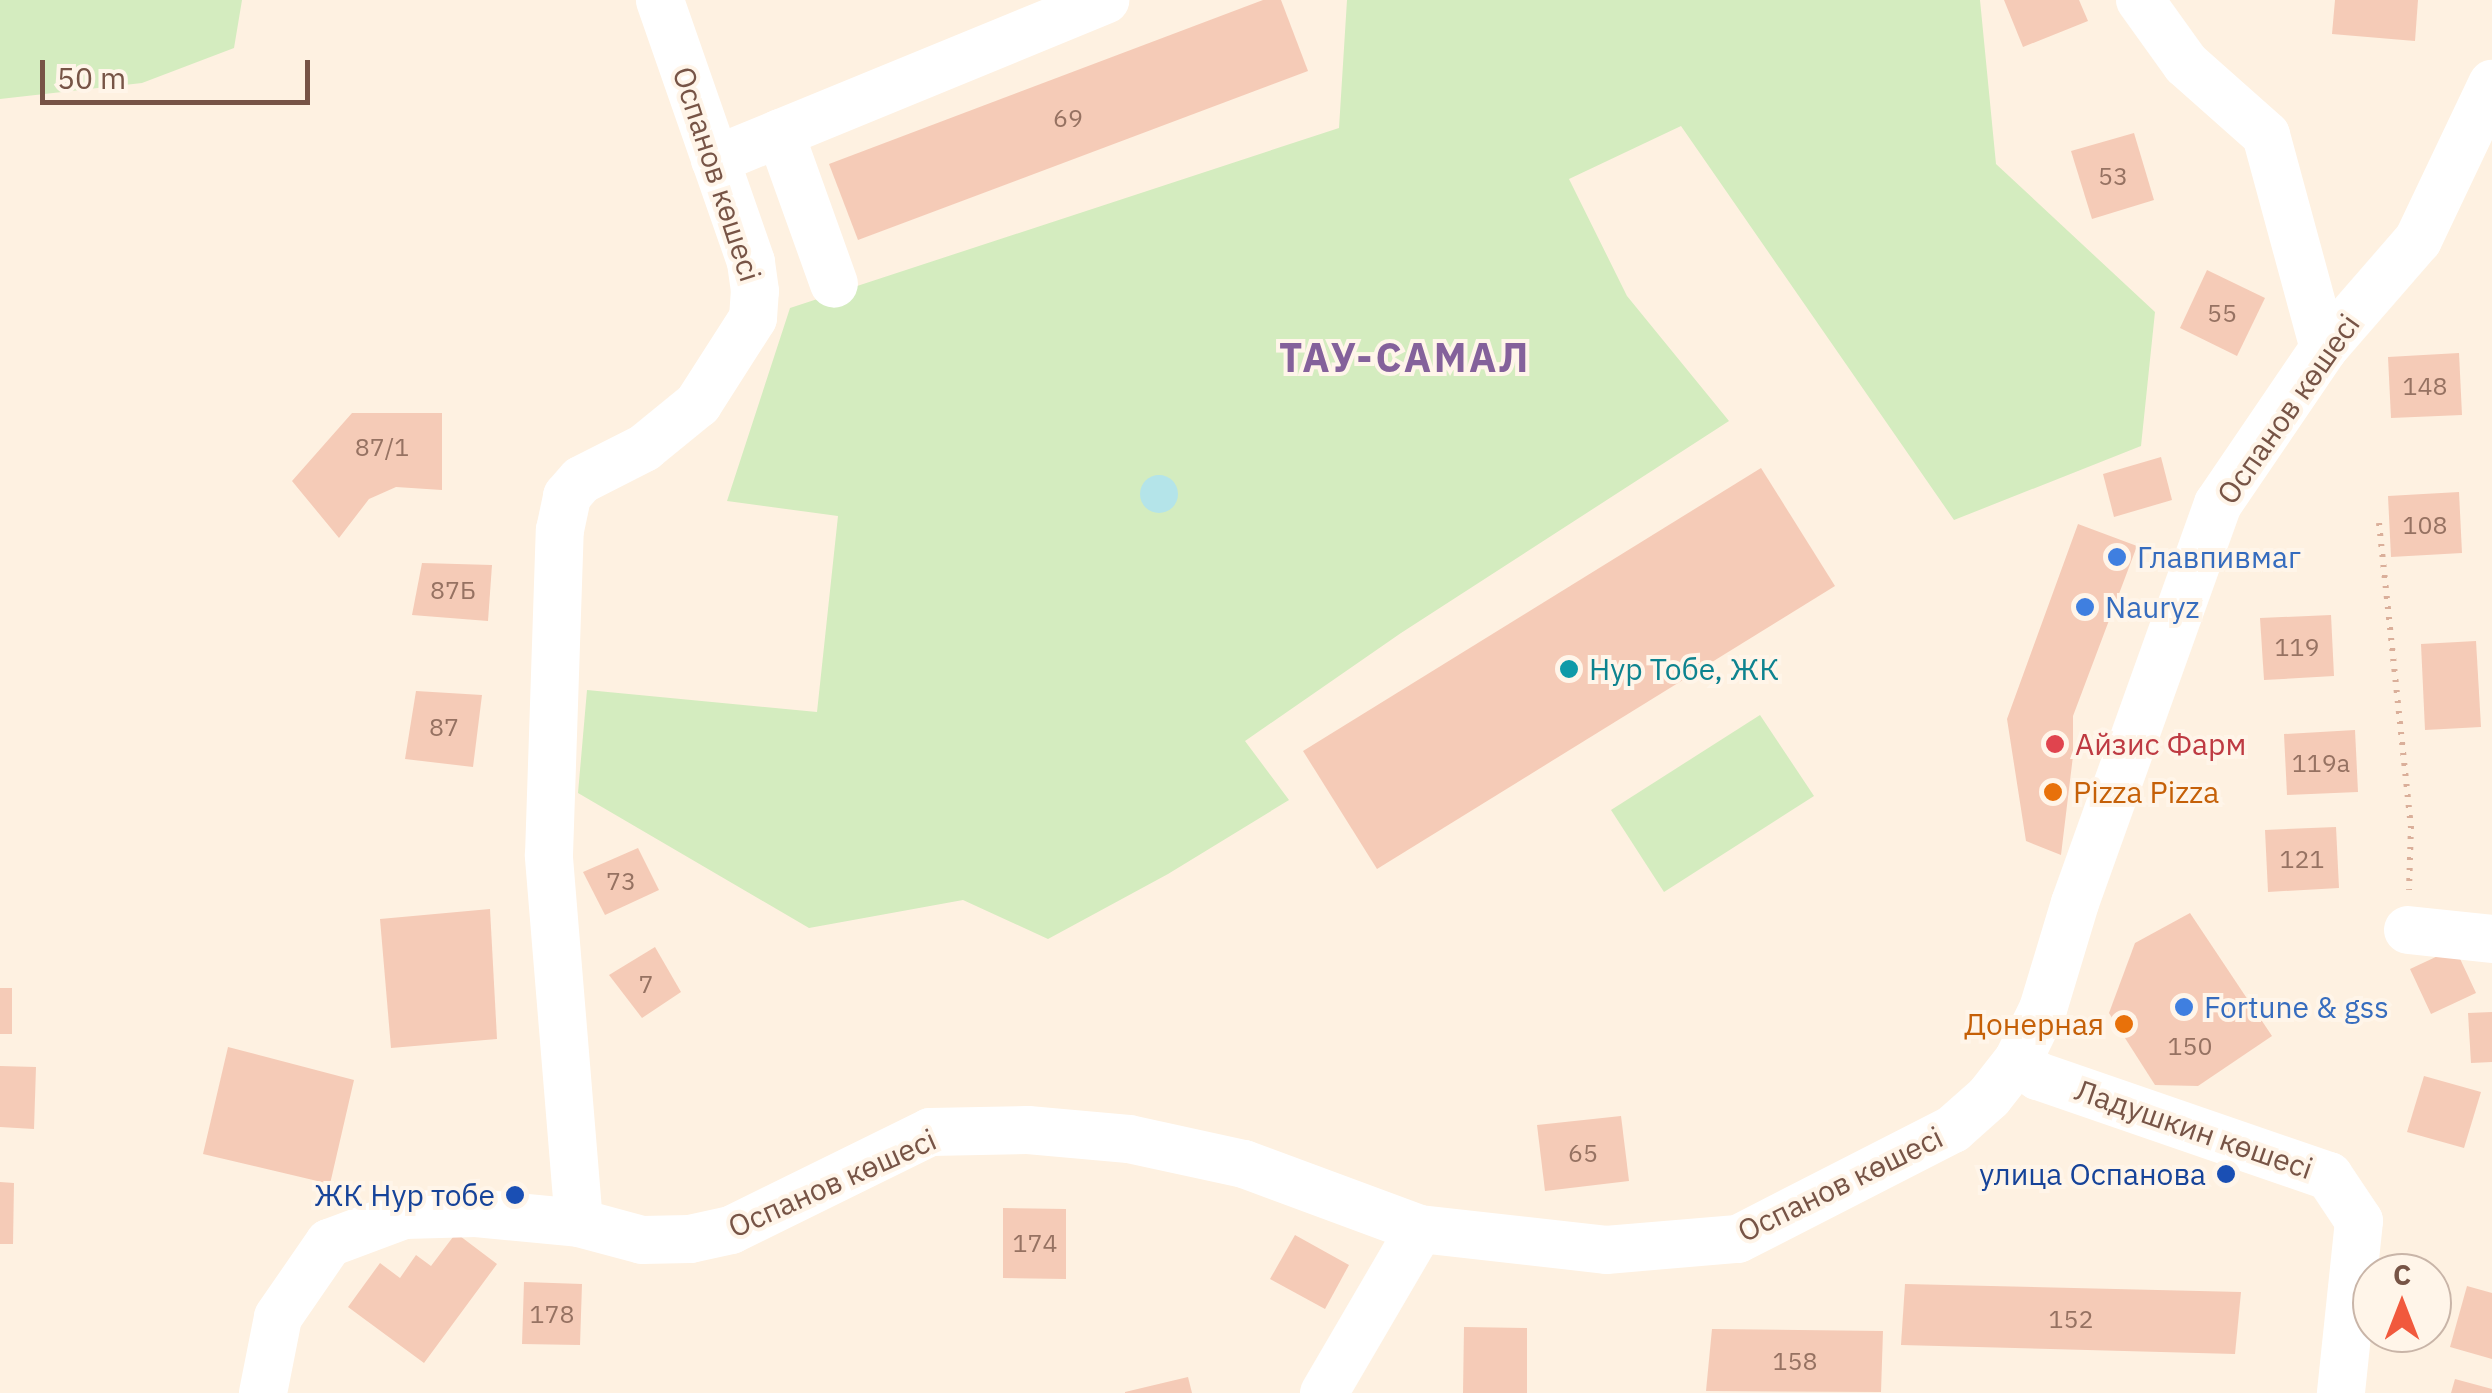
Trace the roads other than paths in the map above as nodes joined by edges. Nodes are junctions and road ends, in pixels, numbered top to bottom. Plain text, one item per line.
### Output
1 (660, 0) edge
2 (1105, 0) edge
3 (2140, 0) edge
4 (2492, 84) edge
5 (780, 133) junction
6 (715, 160) junction
7 (834, 284) dead end
8 (2324, 348) junction
9 (2408, 930) road end
10 (2492, 939) edge
11 (2018, 1060) junction
12 (580, 1222) junction
13 (1420, 1228) junction
14 (263, 1393) edge
15 (1324, 1393) edge
16 (2341, 1393) edge

1 - 6 street, Оспанов көшесі
2 - 5 street
3 - 8 street
4 - 8 street, Оспанов көшесі
5 - 6 street
5 - 7 street
6 - 12 street, Оспанов көшесі
8 - 11 street, Оспанов көшесі
9 - 10 street
11 - 13 street, Оспанов көшесі
11 - 16 street, Ладушкин көшесі
12 - 13 street, Оспанов көшесі
12 - 14 street, Оспанов көшесі
13 - 15 street

